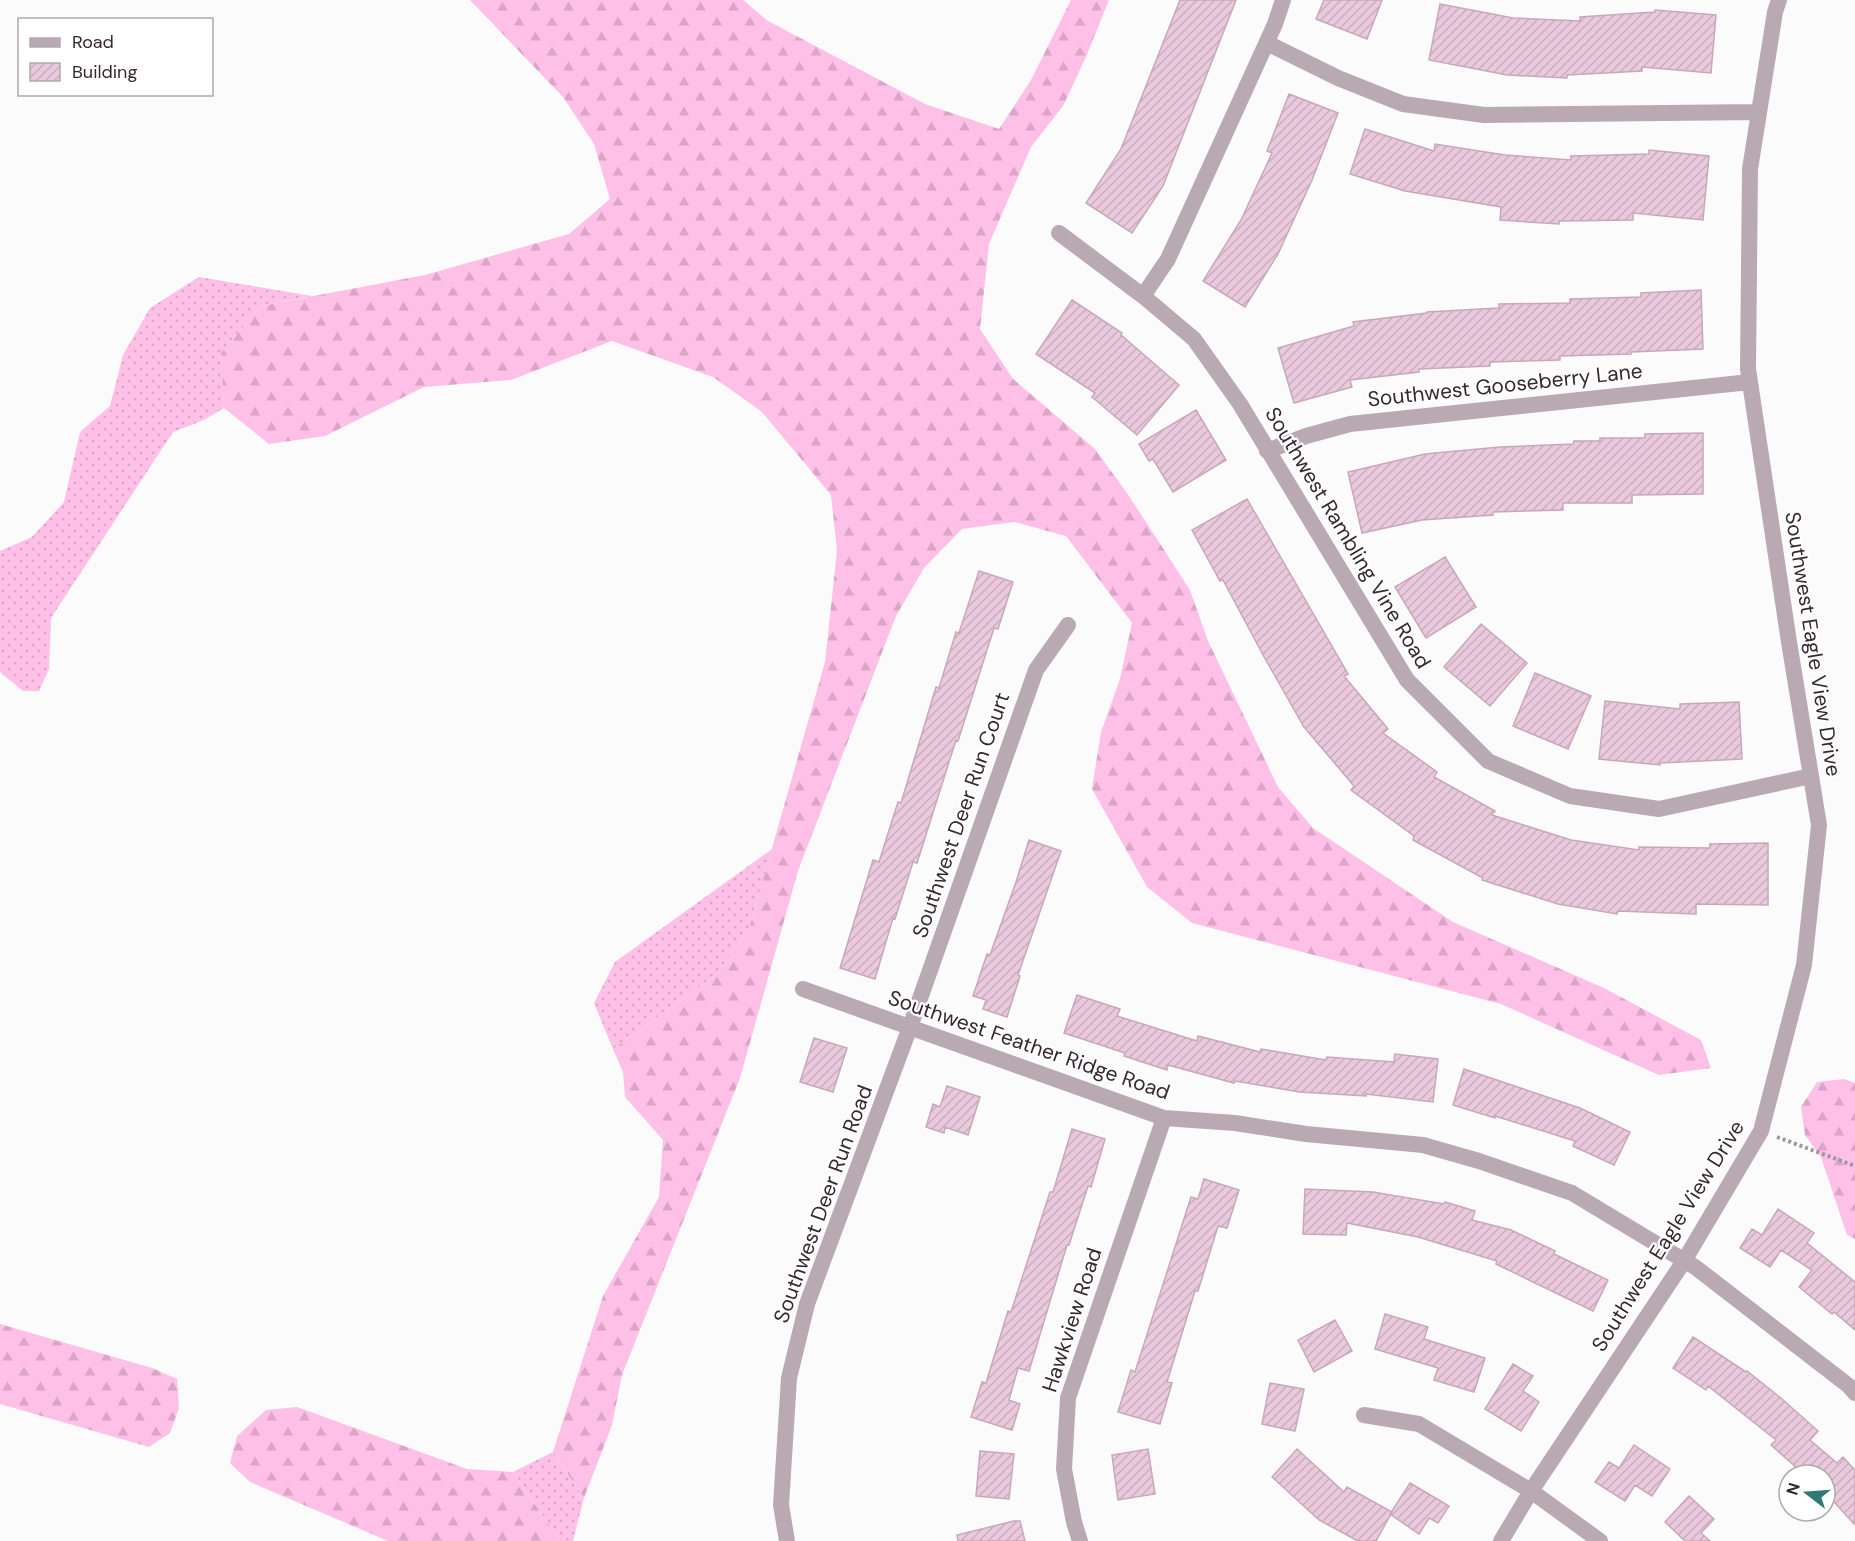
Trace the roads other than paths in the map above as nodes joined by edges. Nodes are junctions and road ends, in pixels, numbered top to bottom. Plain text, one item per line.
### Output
1 (1283, 0) edge
2 (1779, 0) edge
3 (1267, 43) junction
4 (1759, 112) junction
5 (1059, 233) dead end
6 (1143, 296) junction
7 (1750, 382) junction
8 (1268, 451) junction
9 (1068, 625) dead end
10 (1811, 776) junction
11 (803, 988) dead end
12 (910, 1027) junction
13 (1164, 1118) junction
14 (1684, 1261) junction
15 (1855, 1393) edge
16 (1364, 1415) dead end
17 (1531, 1491) junction
18 (787, 1541) edge
19 (1080, 1541) edge
20 (1501, 1541) edge
21 (1600, 1541) edge

1 - 3 street
2 - 4 street, Southwest Eagle View Drive
3 - 4 street
3 - 6 street
4 - 7 street, Southwest Eagle View Drive
5 - 6 street, Southwest Rambling Vine Road
6 - 8 street, Southwest Rambling Vine Road
7 - 8 street, Southwest Gooseberry Lane
7 - 10 street, Southwest Eagle View Drive
8 - 10 street, Southwest Rambling Vine Road
9 - 12 street, Southwest Deer Run Court
10 - 14 street, Southwest Eagle View Drive
11 - 12 street, Southwest Feather Ridge Road
12 - 13 street, Southwest Feather Ridge Road
12 - 18 street, Southwest Deer Run Road
13 - 14 street, Southwest Feather Ridge Road
13 - 19 street, Hawkview Road
14 - 15 street, Southwest Feather Ridge Road
14 - 17 street, Southwest Eagle View Drive
16 - 17 street
17 - 20 street, Southwest Eagle View Drive
17 - 21 street

